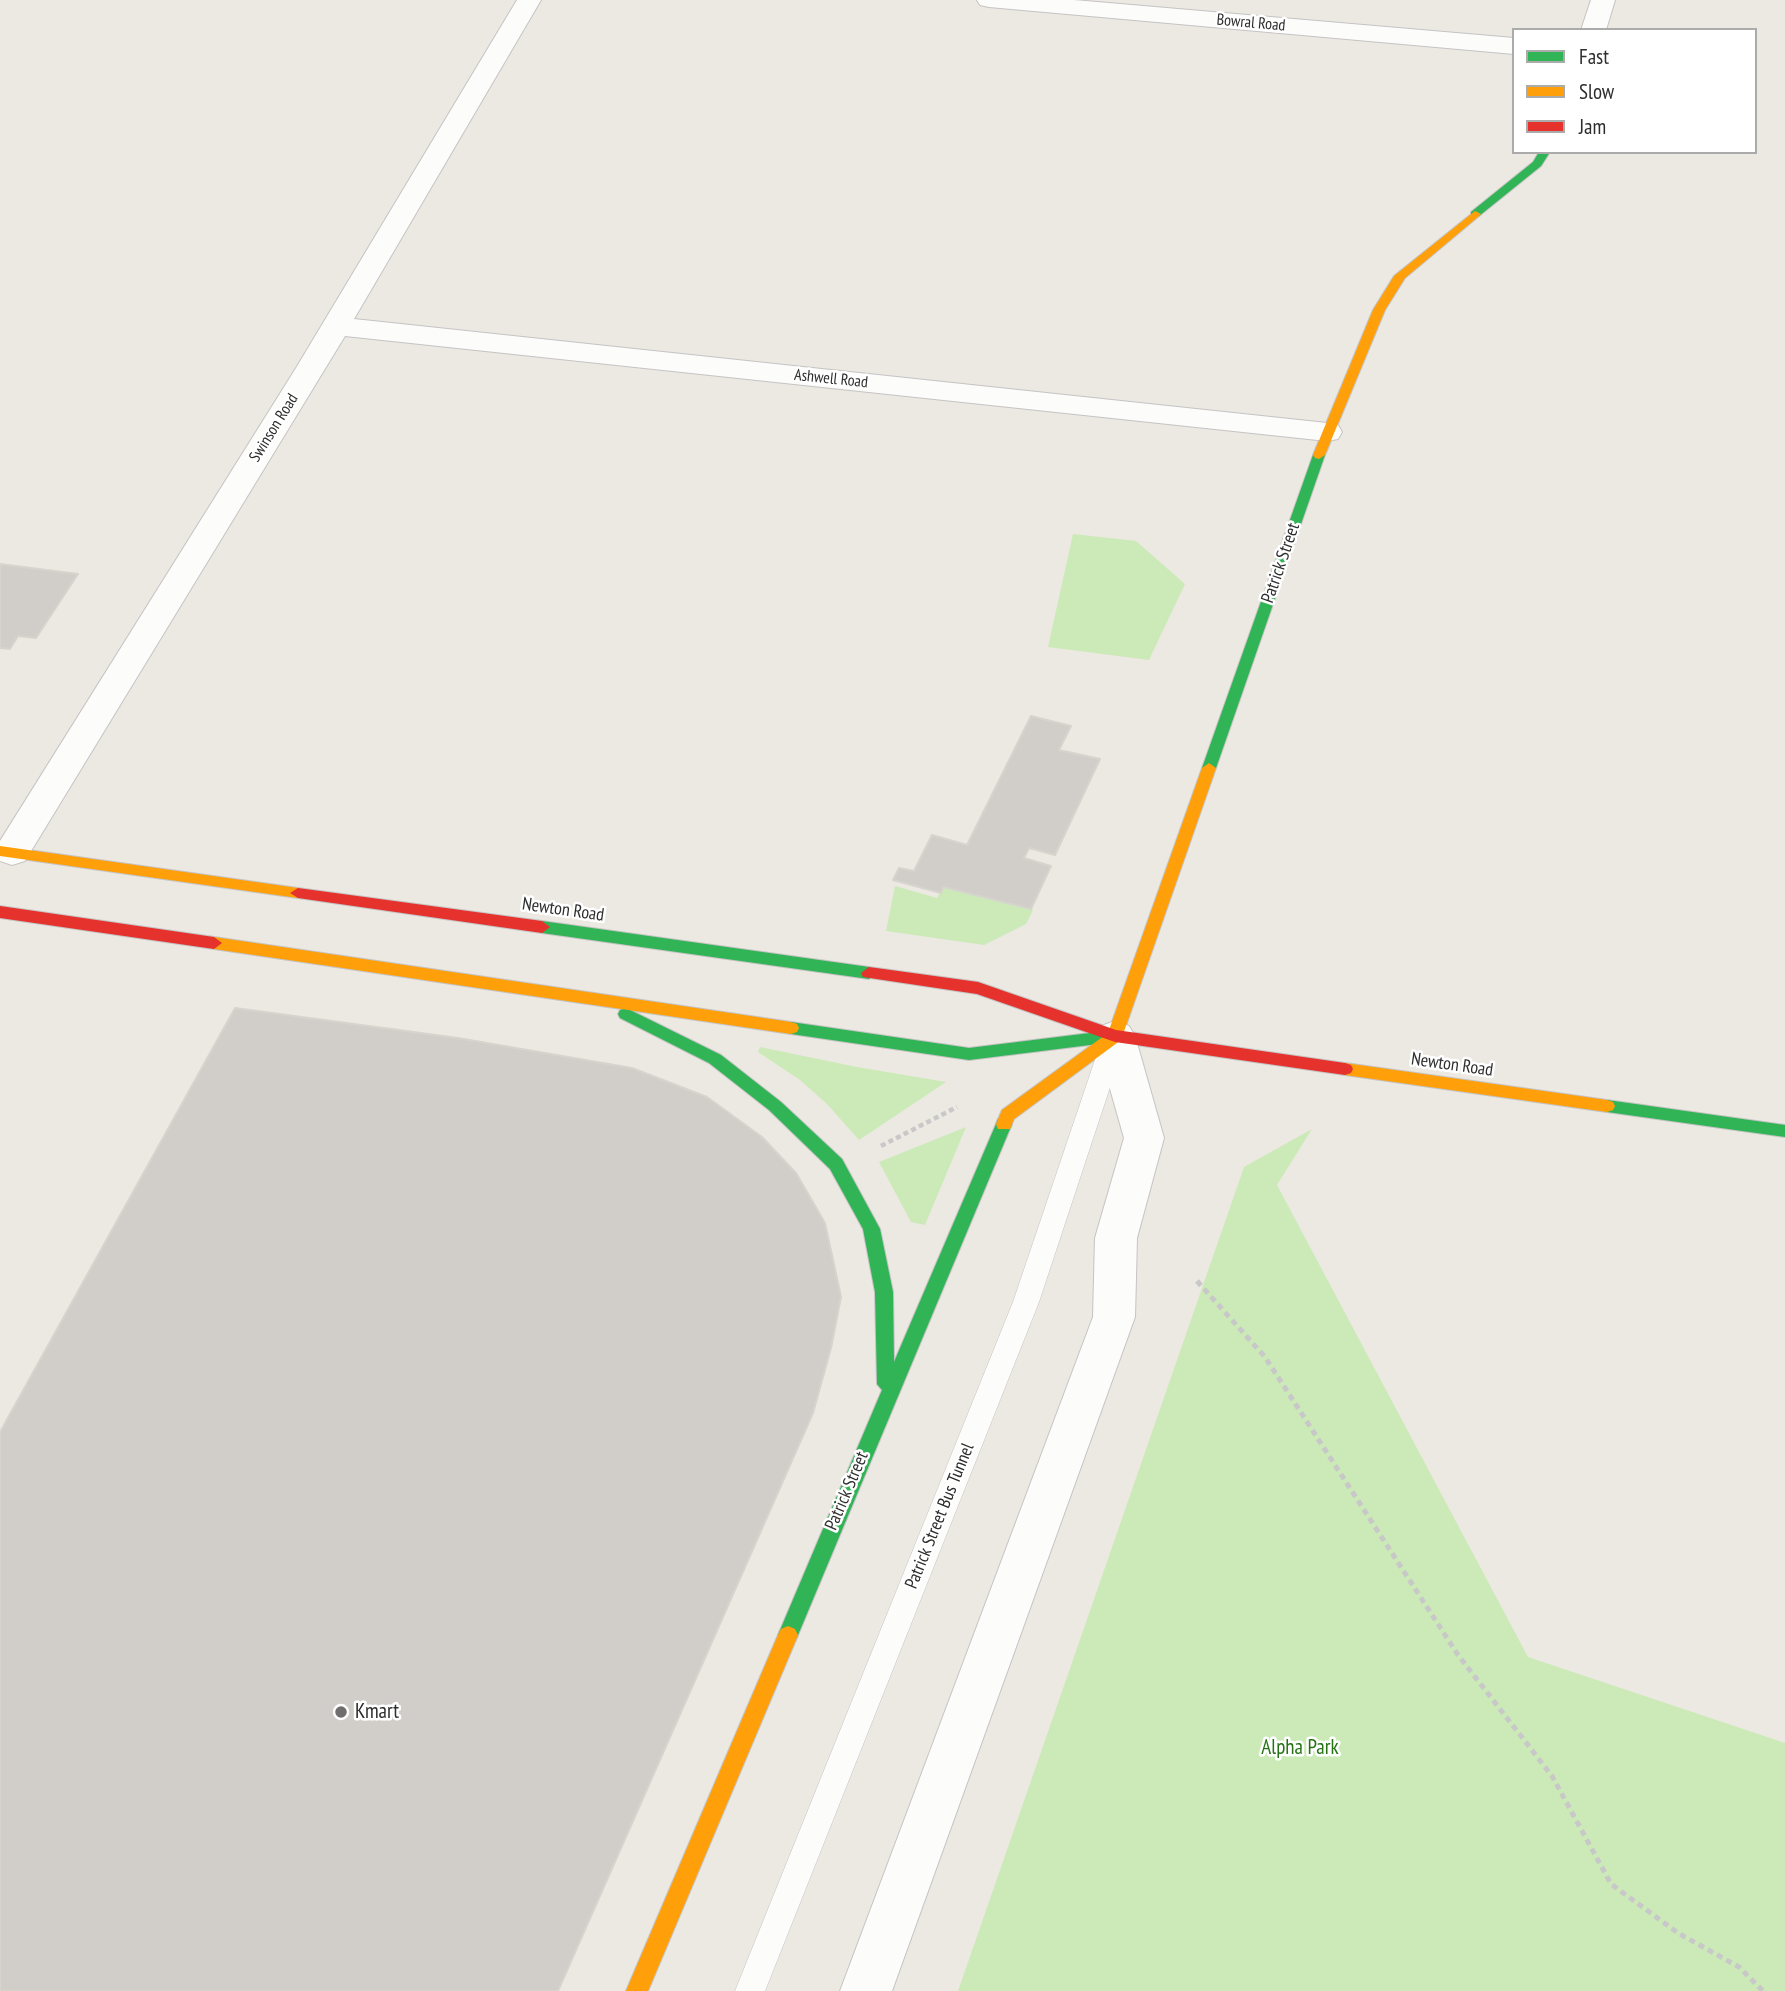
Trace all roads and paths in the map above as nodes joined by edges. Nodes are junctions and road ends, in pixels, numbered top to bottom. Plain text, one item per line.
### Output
1 (529, 0) edge
2 (989, 0) edge
3 (1603, 0) edge
4 (1212, 10) edge
5 (1594, 28) edge
6 (1512, 46) edge
7 (1544, 154) edge
8 (336, 326) junction
9 (1327, 432) junction
10 (6, 851) edge
11 (0, 912) edge
12 (597, 999) junction
13 (1115, 1036) junction
14 (958, 1106) dead end
15 (1785, 1131) edge
16 (870, 1152) dead end
17 (1197, 1282) dead end
18 (887, 1396) junction
19 (637, 1991) edge
20 (750, 1991) edge
21 (866, 1991) edge
22 (1763, 1991) edge

1 - 8 street, Swinson Road
2 - 4 street, Bowral Road
3 - 5 street
4 - 6 street, Bowral Road
7 - 9 main road, Patrick Street
8 - 9 street, Ashwell Road
8 - 10 street, Swinson Road
9 - 13 main road, Patrick Street
10 - 13 main road, Newton Road
11 - 12 main road, Newton Road
12 - 13 main road, Newton Road
12 - 18 main road
13 - 15 main road, Newton Road
13 - 18 main road, Patrick Street
13 - 20 lane, Patrick Street Bus Tunnel
13 - 21 street
14 - 16 path
17 - 22 path
18 - 19 main road, Patrick Street

